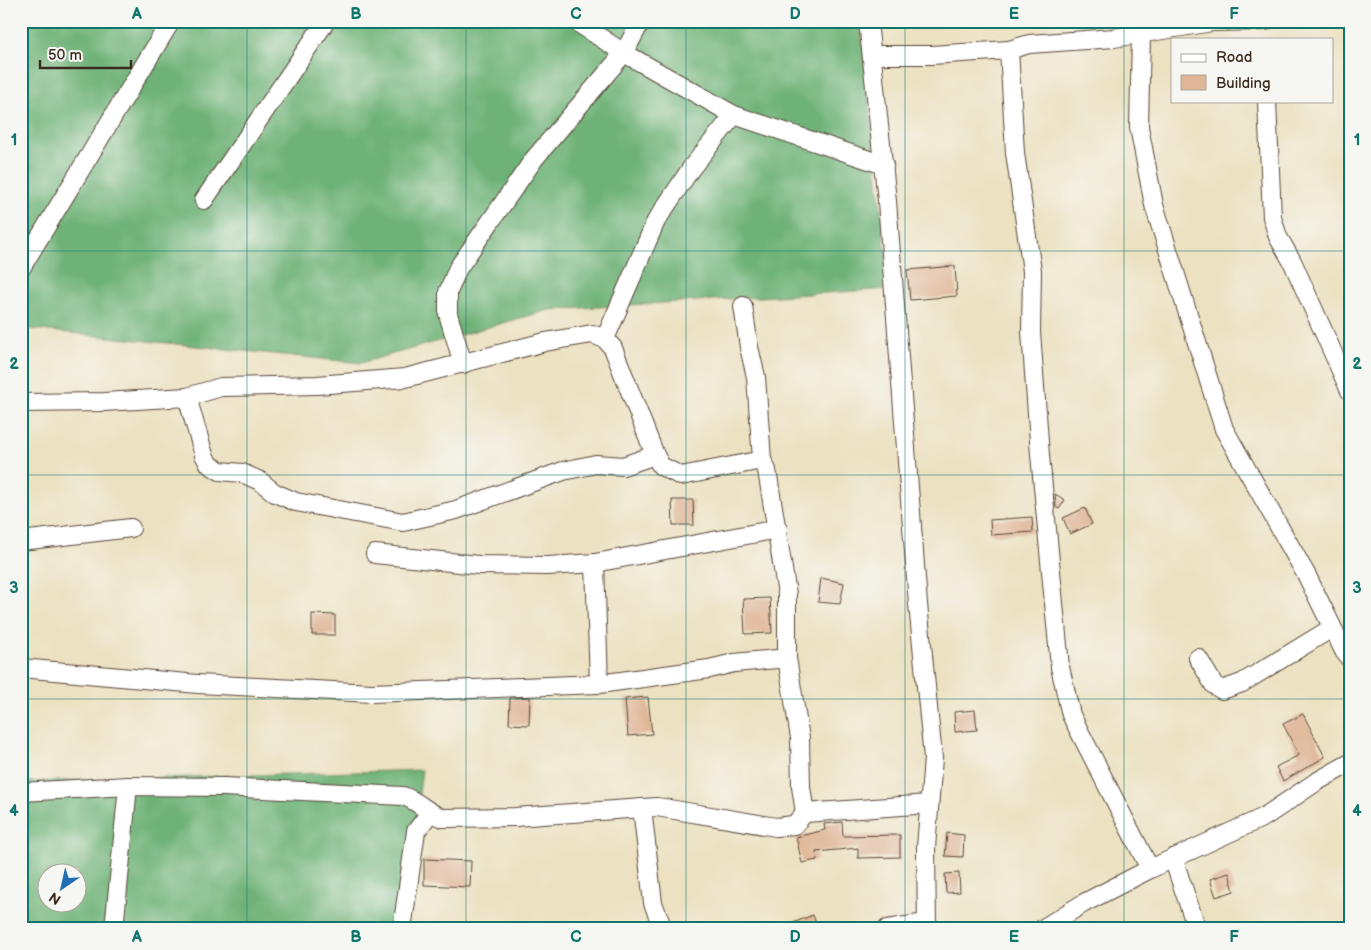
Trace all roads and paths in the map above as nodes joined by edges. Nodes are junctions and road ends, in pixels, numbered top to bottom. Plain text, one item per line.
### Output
1 (171, 21) edge
2 (326, 21) edge
3 (575, 21) edge
4 (641, 21) edge
5 (868, 21) edge
6 (1265, 27) edge
7 (1141, 34) junction
8 (1009, 50) junction
9 (624, 53) junction
10 (873, 55) junction
11 (1267, 102) edge
12 (734, 115) junction
13 (884, 165) junction
14 (204, 200) dead end
15 (21, 268) edge
16 (743, 306) dead end
17 (605, 338) junction
18 (463, 364) junction
19 (1345, 368) edge
20 (1350, 391) edge
21 (187, 396) junction
22 (21, 403) edge
23 (655, 455) junction
24 (762, 460) junction
25 (131, 528) dead end
26 (778, 529) junction
27 (21, 542) edge
28 (375, 554) dead end
29 (595, 563) junction
30 (1332, 628) junction
31 (787, 658) junction
32 (1198, 658) dead end
33 (1350, 659) edge
34 (21, 668) edge
35 (599, 684) junction
36 (1350, 763) edge
37 (128, 786) junction
38 (21, 792) edge
39 (930, 804) junction
40 (642, 808) junction
41 (430, 813) junction
42 (805, 813) junction
43 (1173, 858) junction
44 (1150, 870) junction
45 (926, 926) edge
46 (114, 929) edge
47 (402, 929) edge
48 (664, 929) edge
49 (887, 929) edge
50 (1042, 929) edge
51 (1196, 929) edge

1 - 15 street
2 - 14 street
3 - 9 street
4 - 9 street
5 - 10 street
6 - 7 street
7 - 8 street
7 - 30 street
8 - 10 street
8 - 44 street
9 - 12 street
9 - 18 street
10 - 13 street
11 - 19 street
12 - 13 street
12 - 17 street
13 - 39 street
16 - 24 street
17 - 18 street
17 - 23 street
18 - 21 street
19 - 20 street
21 - 22 street
21 - 23 street
23 - 24 street
24 - 26 street
25 - 27 street
26 - 29 street
26 - 31 street
28 - 29 street
29 - 35 street
30 - 32 street
30 - 33 street
31 - 35 street
31 - 42 street
34 - 35 street
36 - 43 street
37 - 38 street
37 - 41 street
37 - 46 street
39 - 42 street
39 - 45 street
40 - 41 street
40 - 42 street
40 - 48 street
41 - 47 street
43 - 44 street
43 - 51 street
44 - 50 street
45 - 49 street

